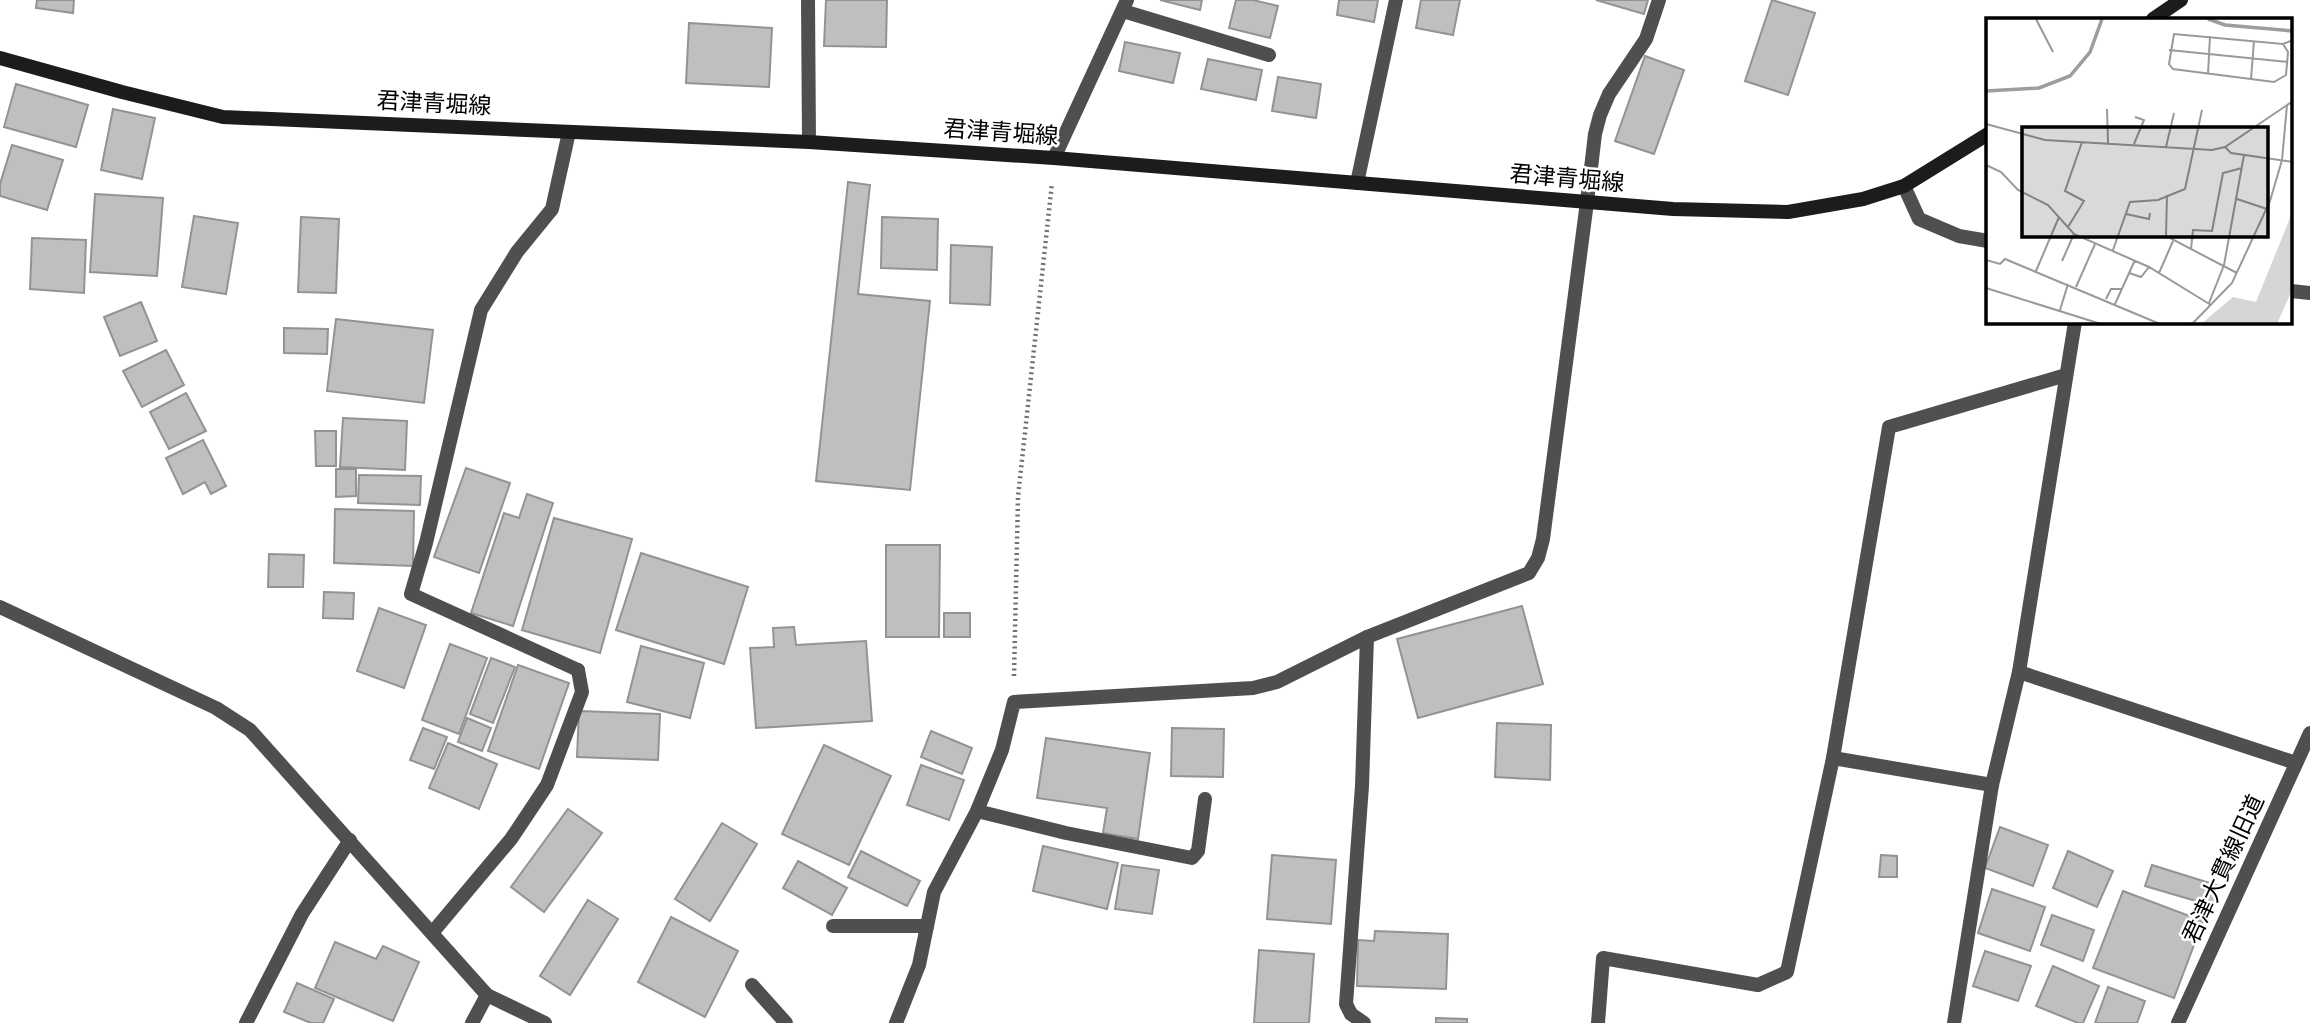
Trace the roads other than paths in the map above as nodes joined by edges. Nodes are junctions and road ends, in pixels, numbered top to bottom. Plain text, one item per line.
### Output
1 (808, 0) edge
2 (1396, 0) edge
3 (1659, 0) edge
4 (2181, 0) edge
5 (1125, 6) edge
6 (2154, 18) edge
7 (1269, 55) dead end
8 (0, 58) edge
9 (569, 132) junction
10 (1986, 135) edge
11 (809, 142) junction
12 (1054, 158) junction
13 (1357, 183) junction
14 (1904, 186) junction
15 (1587, 202) junction
16 (1986, 241) edge
17 (2292, 291) edge
18 (2310, 292) edge
19 (2075, 324) edge
20 (2066, 375) junction
21 (0, 607) edge
22 (1367, 637) junction
23 (2019, 672) junction
24 (2310, 733) edge
25 (1833, 758) junction
26 (2296, 764) junction
27 (1992, 785) junction
28 (1205, 799) dead end
29 (977, 811) junction
30 (350, 841) junction
31 (833, 926) dead end
32 (927, 926) junction
33 (432, 933) junction
34 (752, 985) dead end
35 (487, 995) junction
36 (246, 1023) edge
37 (471, 1023) edge
38 (545, 1023) edge
39 (786, 1023) edge
40 (896, 1023) edge
41 (1364, 1023) edge
42 (1598, 1023) edge
43 (1954, 1023) edge
44 (2178, 1023) edge

1 - 11 street
2 - 13 street
3 - 15 street
4 - 6 main road
5 - 7 street
5 - 12 street
8 - 9 main road, 君津青堀線
9 - 11 main road, 君津青堀線
9 - 33 street
10 - 14 main road, 君津青堀線
11 - 12 main road, 君津青堀線
12 - 13 main road, 君津青堀線
13 - 15 main road, 君津青堀線
14 - 15 main road, 君津青堀線
14 - 16 street
15 - 22 street
17 - 18 street
19 - 20 street
20 - 23 street
20 - 25 street
21 - 30 street
22 - 29 street
22 - 41 street
23 - 26 street
23 - 27 street
24 - 26 street, 君津大貫線旧道
25 - 27 street
25 - 42 street
26 - 44 street, 君津大貫線旧道
27 - 43 street
28 - 29 street
29 - 32 street
30 - 33 street
30 - 36 street
31 - 32 street
32 - 40 street
33 - 35 street
34 - 39 street
35 - 37 street
35 - 38 street

